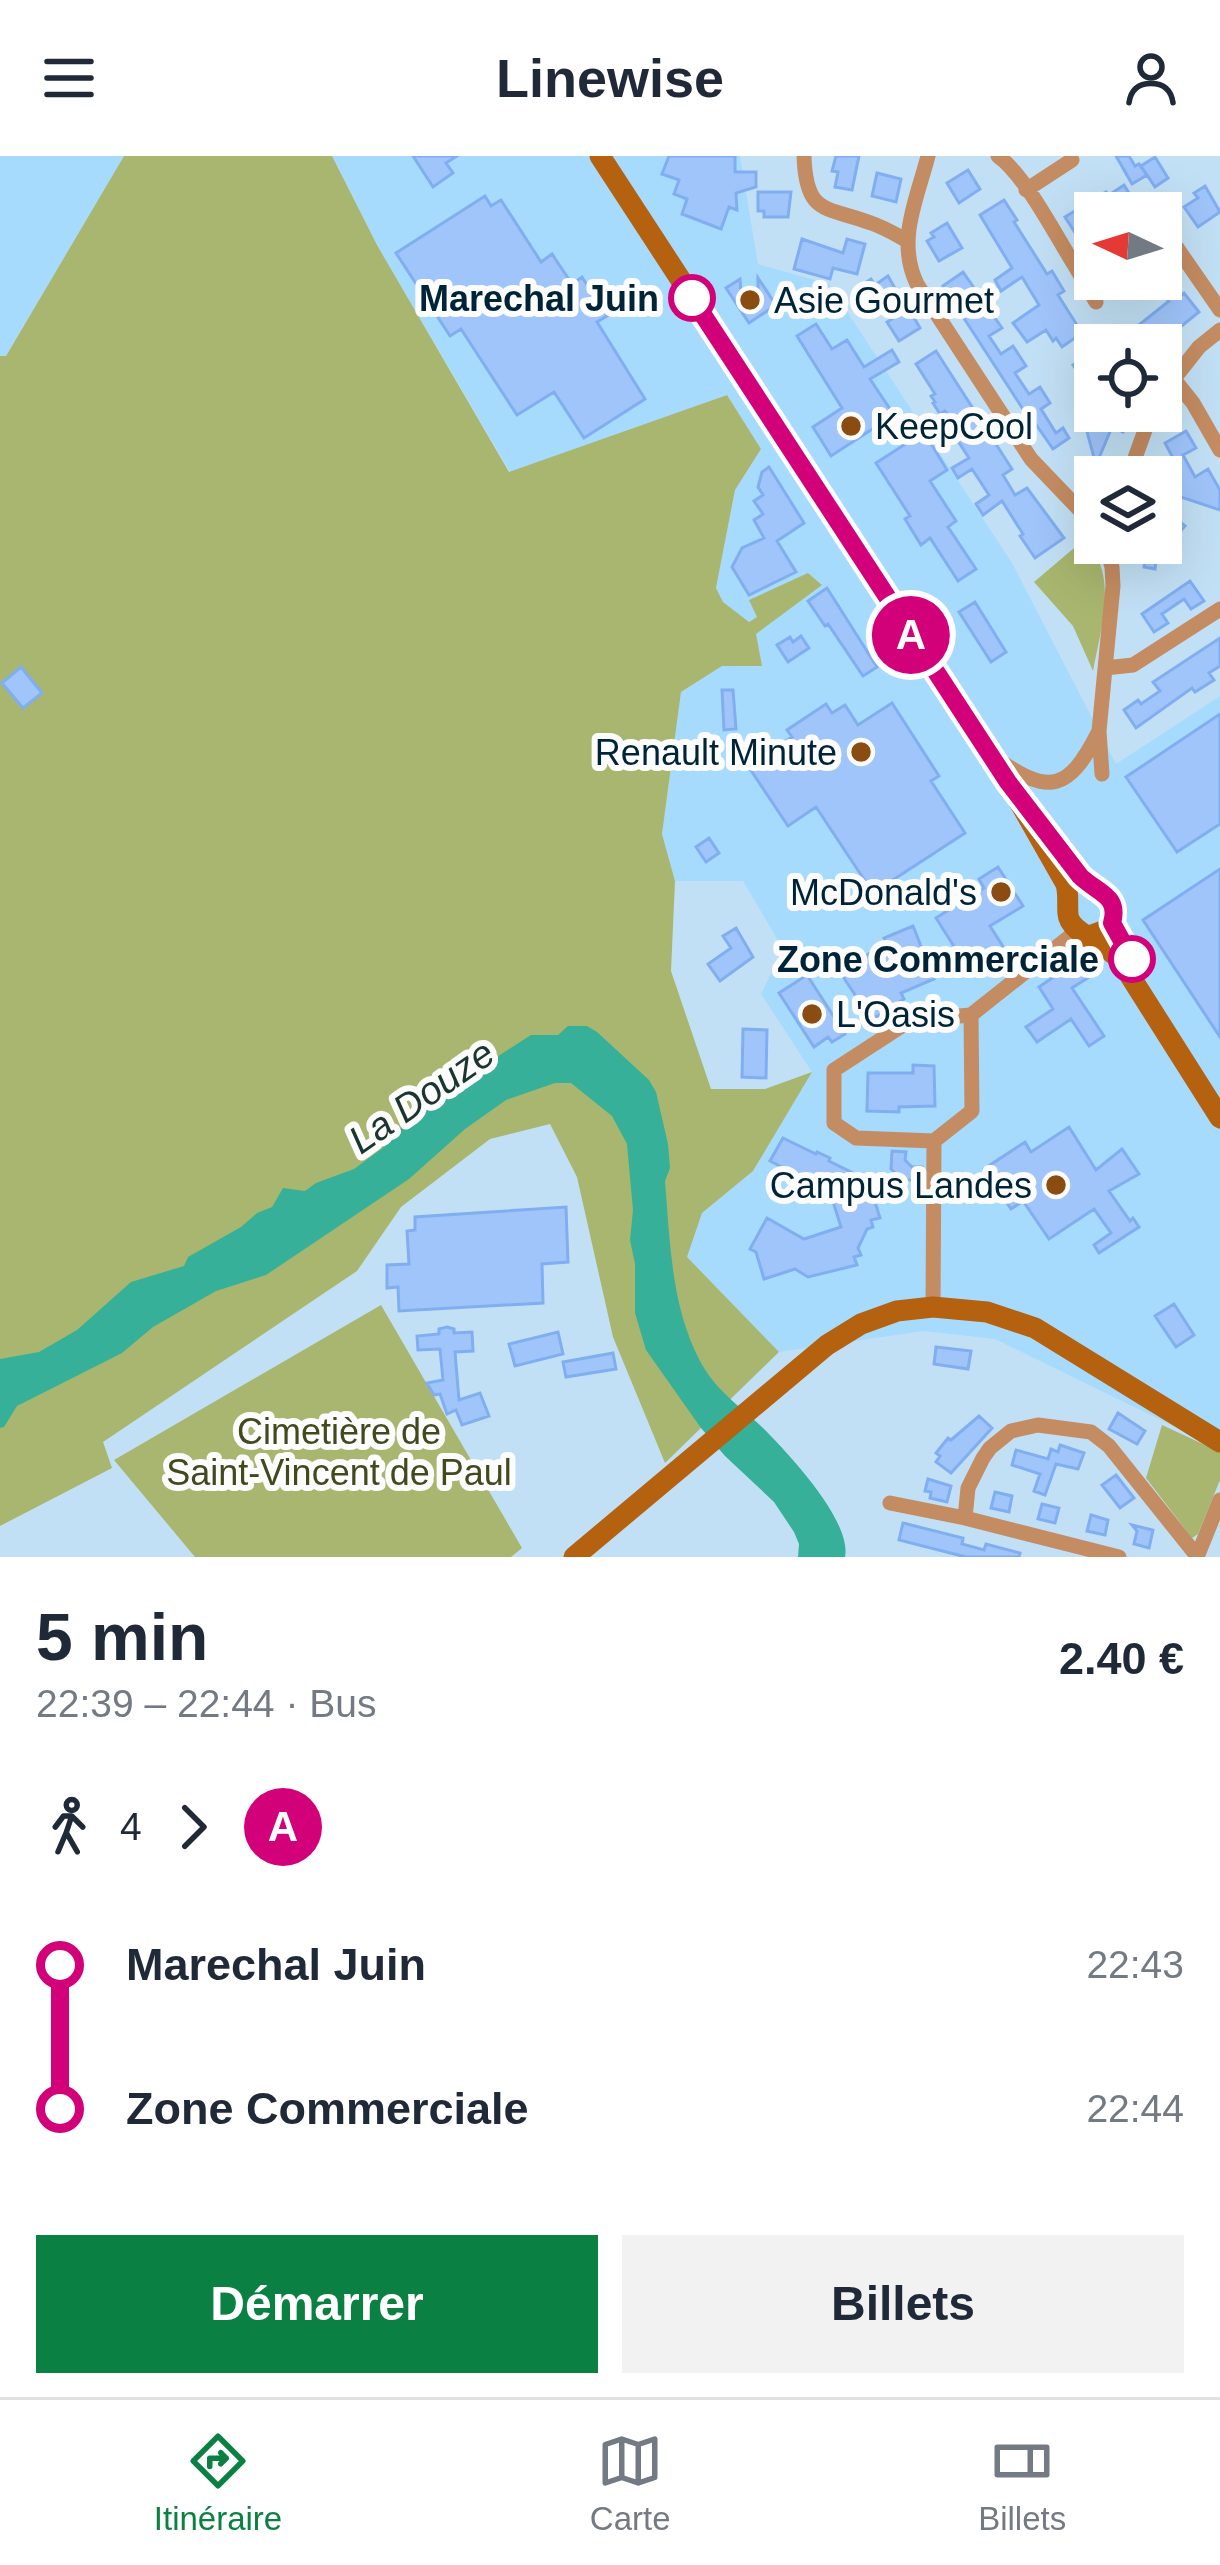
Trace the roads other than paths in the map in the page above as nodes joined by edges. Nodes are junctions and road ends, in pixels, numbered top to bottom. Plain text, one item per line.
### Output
1 (600, 156) edge
2 (804, 156) edge
3 (928, 156) edge
4 (998, 156) edge
5 (1072, 160) dead end
6 (1026, 190) junction
7 (906, 240) junction
8 (1182, 255) edge
9 (1074, 264) edge
10 (1220, 310) edge
11 (1220, 330) edge
12 (1182, 367) edge
13 (1182, 389) edge
14 (1220, 450) edge
15 (1074, 505) edge
16 (1111, 564) edge
17 (1220, 609) edge
18 (1105, 668) junction
19 (1099, 730) junction
20 (988, 752) junction
21 (1102, 774) dead end
22 (1008, 782) junction
23 (1092, 889) junction
24 (1070, 901) junction
25 (1112, 923) junction
26 (1083, 934) junction
27 (971, 1015) junction
28 (1220, 1097) edge
29 (1220, 1118) edge
30 (934, 1142) junction
31 (933, 1307) junction
32 (1220, 1442) edge
33 (1220, 1500) edge
34 (890, 1503) dead end
35 (965, 1518) junction
36 (574, 1557) edge
37 (1119, 1557) edge
38 (1197, 1557) edge

1 - 20 main road
2 - 7 street
3 - 7 street
4 - 6 street
5 - 6 street
6 - 9 street
7 - 15 street
8 - 10 street
11 - 12 street
13 - 14 street
16 - 18 street
17 - 18 street
18 - 19 street
19 - 20 street
19 - 21 street
20 - 22 main road
22 - 23 main road
22 - 24 main road
23 - 24 main road
23 - 25 main road
24 - 26 main road
25 - 26 main road
25 - 28 main road
26 - 27 street
26 - 29 main road
27 - 30 street
27 - 30 street
30 - 31 street
31 - 32 main road
31 - 36 main road
33 - 38 street
34 - 35 street
35 - 37 street
35 - 38 street

